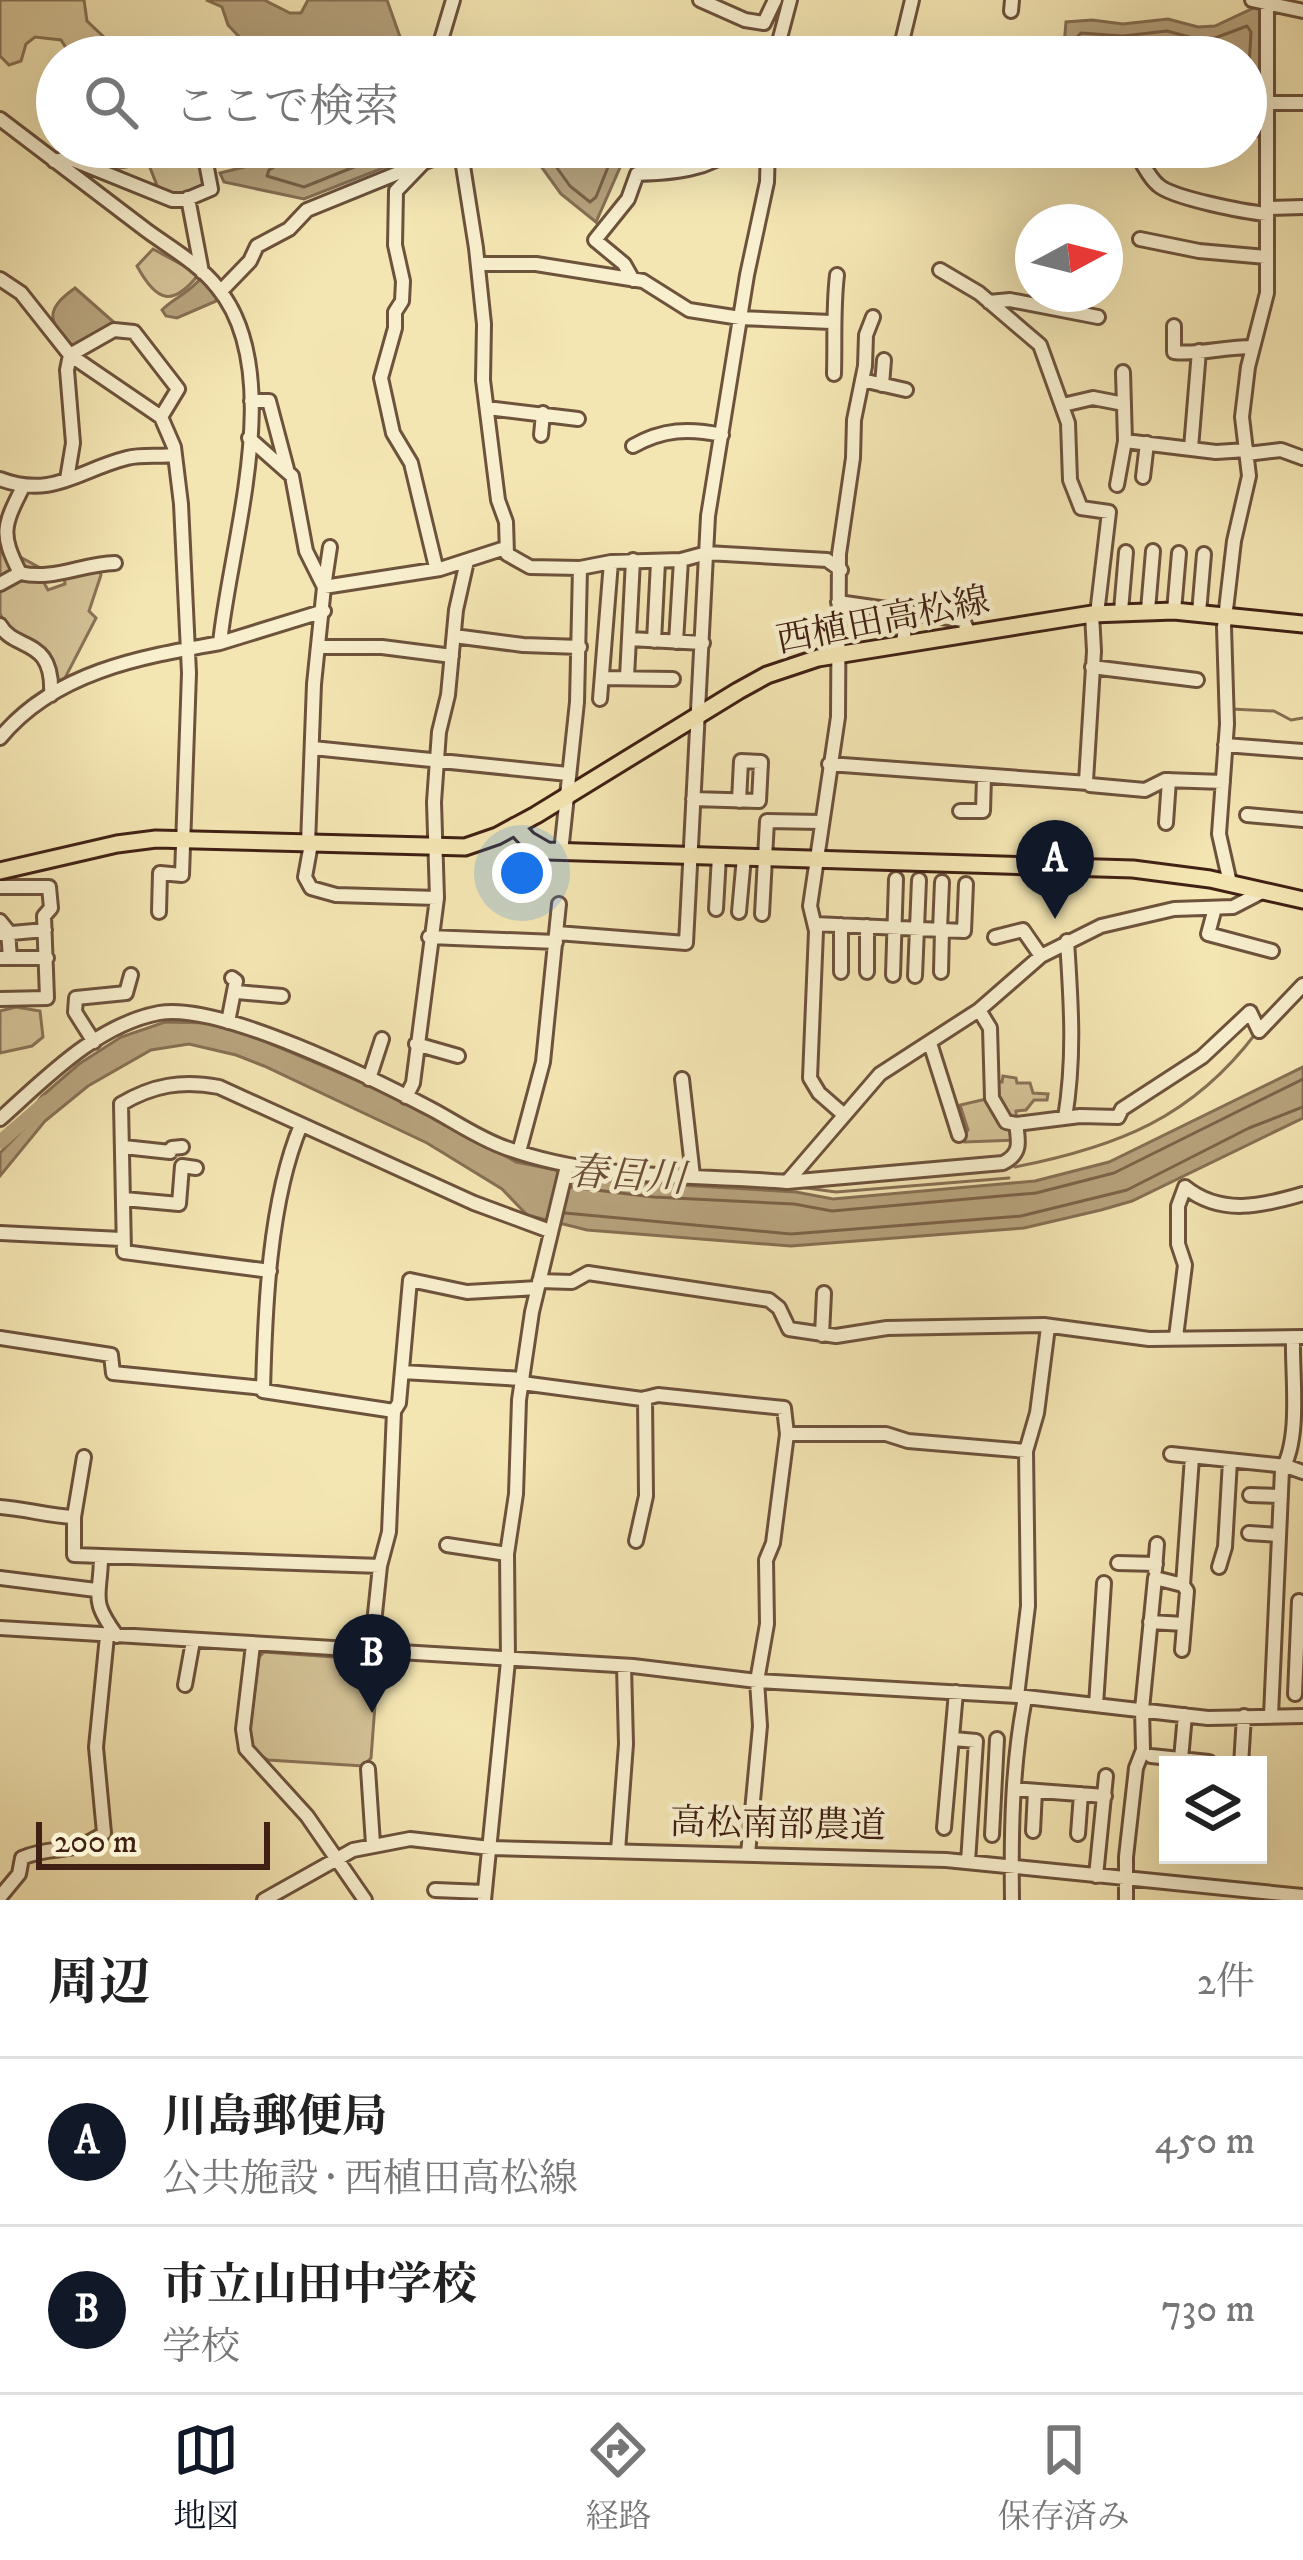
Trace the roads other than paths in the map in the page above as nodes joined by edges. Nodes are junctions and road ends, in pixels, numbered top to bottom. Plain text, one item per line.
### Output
1 (453, 0) edge
2 (700, 0) edge
3 (775, 0) edge
4 (790, 0) edge
5 (912, 0) edge
6 (1262, 1) edge
7 (1303, 10) edge
8 (442, 36) edge
9 (781, 36) edge
10 (903, 36) edge
11 (1267, 66) edge
12 (1267, 103) edge
13 (1303, 103) edge
14 (0, 119) edge
15 (36, 147) edge
16 (64, 168) edge
17 (93, 168) edge
18 (207, 168) edge
19 (412, 168) edge
20 (418, 168) edge
21 (463, 168) edge
22 (686, 168) edge
23 (767, 168) edge
24 (1147, 168) edge
25 (1266, 168) edge
26 (188, 198) junction
27 (1303, 207) edge
28 (1267, 212) junction
29 (1141, 239) dead end
30 (1266, 257) junction
31 (478, 264) junction
32 (940, 270) dead end
33 (202, 272) junction
34 (837, 275) dead end
35 (0, 279) edge
36 (633, 280) junction
37 (222, 290) dead end
38 (989, 302) junction
39 (1098, 316) dead end
40 (873, 317) dead end
41 (740, 318) junction
42 (1174, 326) dead end
43 (833, 328) junction
44 (866, 335) junction
45 (1251, 347) junction
46 (1198, 351) junction
47 (70, 355) junction
48 (884, 360) dead end
49 (1123, 372) dead end
50 (834, 374) dead end
51 (862, 380) junction
52 (882, 385) junction
53 (903, 385) dead end
54 (251, 401) junction
55 (1124, 404) junction
56 (1063, 405) junction
57 (487, 408) junction
58 (543, 413) junction
59 (161, 417) junction
60 (578, 419) dead end
61 (541, 435) dead end
62 (722, 435) junction
63 (249, 438) junction
64 (1125, 441) junction
65 (1147, 443) junction
66 (633, 446) dead end
67 (1191, 448) junction
68 (1247, 452) junction
69 (175, 455) junction
70 (1303, 458) edge
71 (287, 469) junction
72 (1143, 476) dead end
73 (0, 479) edge
74 (67, 479) junction
75 (1117, 485) dead end
76 (23, 487) junction
77 (330, 547) dead end
78 (506, 548) junction
79 (1153, 551) dead end
80 (1126, 552) dead end
81 (706, 553) junction
82 (1179, 553) dead end
83 (1204, 554) dead end
84 (833, 557) junction
85 (633, 560) junction
86 (681, 560) junction
87 (467, 561) junction
88 (611, 562) junction
89 (658, 562) junction
90 (115, 563) dead end
91 (436, 567) junction
92 (580, 568) junction
93 (20, 573) junction
94 (0, 584) edge
95 (324, 587) junction
96 (838, 602) junction
97 (324, 610) junction
98 (1148, 610) junction
99 (1174, 610) junction
100 (1121, 611) junction
101 (907, 612) junction
102 (1199, 613) junction
103 (1094, 614) junction
104 (1225, 616) junction
105 (1303, 624) edge
106 (0, 625) edge
107 (969, 633) junction
108 (454, 636) junction
109 (630, 639) junction
110 (654, 640) junction
111 (676, 642) junction
112 (220, 643) junction
113 (703, 643) junction
114 (903, 643) junction
115 (319, 647) junction
116 (580, 647) junction
117 (188, 649) junction
118 (839, 654) junction
119 (452, 656) junction
120 (1092, 667) junction
121 (627, 677) junction
122 (602, 678) junction
123 (673, 679) dead end
124 (1197, 680) dead end
125 (51, 695) junction
126 (600, 698) dead end
127 (698, 715) junction
128 (0, 739) edge
129 (1226, 745) junction
130 (313, 748) junction
131 (1303, 751) edge
132 (438, 764) junction
133 (829, 764) junction
134 (568, 774) junction
135 (984, 777) junction
136 (1169, 780) junction
137 (1223, 782) junction
138 (1088, 783) junction
139 (565, 797) junction
140 (694, 799) junction
141 (739, 801) dead end
142 (961, 811) dead end
143 (1247, 815) dead end
144 (1303, 820) edge
145 (820, 822) junction
146 (1166, 823) dead end
147 (515, 826) junction
148 (181, 840) junction
149 (310, 844) junction
150 (434, 848) junction
151 (561, 852) junction
152 (693, 855) junction
153 (719, 856) junction
154 (743, 857) junction
155 (764, 857) junction
156 (815, 859) junction
157 (0, 871) edge
158 (896, 879) dead end
159 (919, 880) dead end
160 (942, 882) dead end
161 (1230, 883) junction
162 (966, 884) dead end
163 (0, 887) edge
164 (1264, 891) junction
165 (436, 898) junction
166 (1303, 900) edge
167 (559, 904) dead end
168 (1215, 908) junction
169 (716, 909) dead end
170 (159, 912) dead end
171 (739, 912) dead end
172 (762, 914) dead end
173 (815, 924) junction
174 (841, 925) junction
175 (867, 926) junction
176 (893, 927) junction
177 (917, 928) junction
178 (3, 929) edge
179 (45, 930) junction
180 (941, 930) junction
181 (429, 937) junction
182 (995, 937) dead end
183 (557, 938) junction
184 (1067, 941) junction
185 (1271, 951) dead end
186 (1041, 956) junction
187 (5, 958) edge
188 (47, 958) junction
189 (841, 972) dead end
190 (867, 972) dead end
191 (941, 972) dead end
192 (131, 975) dead end
193 (892, 975) dead end
194 (915, 976) dead end
195 (1303, 985) edge
196 (282, 996) dead end
197 (0, 999) edge
198 (979, 1010) junction
199 (228, 1022) junction
200 (382, 1039) dead end
201 (94, 1042) junction
202 (929, 1043) junction
203 (416, 1044) junction
204 (458, 1056) dead end
205 (369, 1079) junction
206 (682, 1079) dead end
207 (406, 1097) junction
208 (843, 1114) junction
209 (1065, 1118) junction
210 (0, 1119) edge
211 (1016, 1124) junction
212 (301, 1125) junction
213 (959, 1136) dead end
214 (124, 1147) junction
215 (182, 1147) dead end
216 (519, 1152) junction
217 (196, 1168) dead end
218 (567, 1168) junction
219 (693, 1176) junction
220 (787, 1181) junction
221 (1303, 1195) edge
222 (124, 1199) junction
223 (551, 1229) junction
224 (0, 1233) edge
225 (121, 1239) junction
226 (270, 1271) junction
227 (538, 1285) junction
228 (824, 1293) dead end
229 (1303, 1320) edge
230 (1048, 1327) junction
231 (822, 1335) junction
232 (1176, 1337) junction
233 (0, 1338) edge
234 (1299, 1338) edge
235 (402, 1372) junction
236 (522, 1381) junction
237 (263, 1388) junction
238 (645, 1398) junction
239 (394, 1411) junction
240 (787, 1433) junction
241 (1026, 1450) junction
242 (1171, 1454) dead end
243 (83, 1457) dead end
244 (1192, 1457) junction
245 (1229, 1461) junction
246 (1286, 1466) junction
247 (1303, 1472) edge
248 (1250, 1495) dead end
249 (1281, 1496) junction
250 (0, 1507) edge
251 (74, 1517) junction
252 (1249, 1533) dead end
253 (1279, 1535) junction
254 (636, 1541) dead end
255 (1157, 1544) dead end
256 (447, 1545) dead end
257 (507, 1554) junction
258 (101, 1559) junction
259 (1118, 1563) dead end
260 (380, 1566) junction
261 (1219, 1567) dead end
262 (1155, 1571) junction
263 (0, 1578) edge
264 (1104, 1583) dead end
265 (1183, 1585) junction
266 (96, 1589) junction
267 (1299, 1600) dead end
268 (1150, 1622) junction
269 (1184, 1624) junction
270 (0, 1628) edge
271 (112, 1636) junction
272 (1300, 1639) edge
273 (193, 1641) junction
274 (253, 1645) junction
275 (1183, 1649) dead end
276 (371, 1652) junction
277 (508, 1661) junction
278 (624, 1666) junction
279 (1299, 1677) edge
280 (758, 1681) junction
281 (185, 1685) dead end
282 (956, 1692) junction
283 (1295, 1694) dead end
284 (1021, 1697) junction
285 (1096, 1706) junction
286 (1142, 1709) junction
287 (1185, 1715) junction
288 (1271, 1715) junction
289 (1244, 1716) junction
290 (1303, 1716) edge
291 (954, 1739) junction
292 (997, 1739) dead end
293 (1151, 1756) dead end
294 (1181, 1756) edge
295 (1242, 1756) edge
296 (1159, 1757) edge
297 (368, 1768) dead end
298 (1106, 1776) dead end
299 (947, 1780) junction
300 (974, 1782) junction
301 (994, 1784) junction
302 (1014, 1789) junction
303 (1035, 1791) junction
304 (1081, 1794) junction
305 (1105, 1796) junction
306 (944, 1828) dead end
307 (1033, 1831) dead end
308 (992, 1834) dead end
309 (1078, 1834) dead end
310 (373, 1844) junction
311 (490, 1848) junction
312 (618, 1851) junction
313 (748, 1854) junction
314 (335, 1858) junction
315 (968, 1862) junction
316 (1010, 1866) junction
317 (1096, 1876) junction
318 (1128, 1879) junction
319 (1179, 1884) junction
320 (440, 1893) edge
321 (484, 1896) edge
322 (0, 1897) edge
323 (1303, 1897) edge
324 (264, 1900) edge
325 (365, 1900) edge
326 (1012, 1900) edge
327 (1126, 1900) edge
328 (1179, 1900) edge

1 - 8 street
2 - 3 street
4 - 9 street
5 - 10 street
6 - 7 street
6 - 11 street
12 - 13 street
14 - 15 street
16 - 33 street
17 - 26 street
18 - 26 street
19 - 37 street
20 - 91 street
21 - 31 street
22 - 36 street
23 - 41 street
24 - 28 street
25 - 28 street
26 - 33 street
27 - 28 street
28 - 30 street
29 - 30 street
30 - 45 street
31 - 36 street
31 - 57 street
32 - 38 street
33 - 54 street
34 - 43 street
35 - 47 street
36 - 41 street
38 - 39 street
38 - 56 street
40 - 44 street
41 - 43 street
41 - 62 street
42 - 46 street
43 - 44 street
43 - 50 street
44 - 51 street
45 - 46 street
45 - 68 street
46 - 67 street
47 - 59 street
47 - 59 street
47 - 74 street
48 - 52 street
49 - 55 street
51 - 52 street
51 - 84 street
52 - 53 street
54 - 63 street
54 - 71 street
55 - 56 street
55 - 64 street
56 - 103 street
57 - 58 street
57 - 78 street
58 - 60 street
58 - 61 street
59 - 69 street
62 - 66 street
62 - 81 street
63 - 71 street
63 - 112 street
64 - 65 street
64 - 75 street
65 - 67 street
65 - 72 street
67 - 68 street
68 - 70 street
68 - 104 street
69 - 74 street
69 - 117 street
71 - 95 street
73 - 76 street
74 - 76 street
76 - 93 street
77 - 95 street
78 - 87 street
78 - 92 street
79 - 98 street
80 - 100 street
81 - 84 street
81 - 86 street
81 - 113 street
82 - 99 street
83 - 102 street
84 - 96 street
85 - 88 street
85 - 89 street
85 - 109 street
86 - 89 street
86 - 111 street
87 - 91 street
87 - 108 street
88 - 92 street
88 - 122 street
89 - 110 street
90 - 93 street
91 - 95 street
92 - 116 street
93 - 94 street
95 - 97 street
96 - 101 street
96 - 118 street
97 - 112 street
97 - 115 street
98 - 99 main road, 西植田高松線
98 - 100 main road, 西植田高松線
99 - 102 main road, 西植田高松線
100 - 103 main road, 西植田高松線
101 - 107 street
101 - 114 street
102 - 104 main road, 西植田高松線
103 - 107 main road, 西植田高松線
103 - 120 street
104 - 105 main road, 西植田高松線
104 - 129 street
106 - 125 street
107 - 114 main road, 西植田高松線
108 - 116 street
108 - 119 street
109 - 110 street
109 - 121 street
110 - 111 street
111 - 113 street
112 - 117 street
113 - 127 street
114 - 118 main road, 西植田高松線
115 - 119 street
115 - 130 street
116 - 134 street
117 - 125 street
117 - 148 street
118 - 127 main road, 西植田高松線
118 - 133 street
119 - 132 street
120 - 124 street
120 - 138 street
121 - 122 street
121 - 123 street
122 - 126 street
125 - 128 street
127 - 139 main road, 西植田高松線
127 - 140 street
129 - 131 street
129 - 137 street
130 - 132 street
130 - 149 street
132 - 134 street
132 - 150 street
133 - 135 street
133 - 145 street
134 - 139 street
135 - 138 street
135 - 142 street
136 - 137 street
136 - 138 street
136 - 146 street
137 - 161 street
139 - 147 main road, 西植田高松線
139 - 151 street
140 - 141 street
140 - 152 street
143 - 144 street
145 - 155 street
145 - 156 street
147 - 150 main road, 西植田高松線
147 - 151 main road
148 - 149 main road, 西植田高松線
148 - 157 main road, 西植田高松線
148 - 170 street
149 - 150 main road, 西植田高松線
149 - 165 street
150 - 165 street
151 - 152 main road
152 - 153 main road
152 - 183 street
153 - 154 main road
153 - 169 street
154 - 155 main road
154 - 171 street
155 - 156 main road
155 - 172 street
156 - 161 main road
156 - 173 street
158 - 176 street
159 - 177 street
160 - 180 street
161 - 164 main road
162 - 180 street
163 - 179 street
164 - 166 main road
164 - 168 street
165 - 181 street
167 - 183 street
168 - 184 street
168 - 185 street
173 - 174 street
173 - 208 street
174 - 175 street
174 - 189 street
175 - 176 street
175 - 190 street
176 - 177 street
176 - 193 street
177 - 180 street
177 - 194 street
178 - 179 street
178 - 187 street
179 - 188 street
180 - 191 street
181 - 183 street
181 - 203 street
182 - 186 street
183 - 216 street
184 - 186 street
184 - 209 street
186 - 198 street
187 - 188 street
188 - 197 street
192 - 201 street
195 - 209 street
196 - 199 street
198 - 202 street
198 - 211 street
199 - 201 street
199 - 205 street
200 - 205 street
201 - 210 street
202 - 208 street
202 - 213 street
203 - 204 street
203 - 207 street
205 - 207 street
206 - 219 street
207 - 216 street
208 - 220 street
209 - 211 street
211 - 220 street
212 - 214 street
212 - 223 street
212 - 226 street
214 - 215 street
214 - 222 street
216 - 218 street
217 - 222 street
218 - 219 street
218 - 223 street
219 - 220 street
221 - 232 street
222 - 225 street
223 - 227 street
224 - 225 street
225 - 226 street
226 - 237 street
227 - 231 street
227 - 235 street
227 - 236 street
228 - 231 street
229 - 234 street
230 - 231 street
230 - 232 street
230 - 241 street
232 - 234 street
233 - 237 street
234 - 246 street
235 - 236 street
235 - 239 street
236 - 238 street
236 - 257 street
237 - 239 street
238 - 240 street
238 - 254 street
239 - 260 street
240 - 241 street
240 - 280 street
241 - 284 street
242 - 244 street
243 - 251 street
244 - 245 street
244 - 265 street
245 - 246 street
245 - 261 street
246 - 247 street
246 - 249 street
248 - 249 street
249 - 253 street
250 - 251 street
251 - 258 street
252 - 253 street
253 - 288 street
255 - 262 street
256 - 257 street
257 - 277 street
258 - 260 street
258 - 266 street
259 - 262 street
260 - 276 street
262 - 265 street
262 - 268 street
263 - 266 street
264 - 285 street
265 - 269 street
266 - 271 street
267 - 272 street
268 - 269 street
268 - 286 street
269 - 275 street
270 - 271 street
271 - 273 street
271 - 322 street
272 - 279 street
273 - 274 street
273 - 281 street
274 - 276 street
274 - 314 street
276 - 277 street
277 - 278 street
277 - 311 street
278 - 280 street
278 - 312 street
279 - 283 street
280 - 282 street
280 - 313 street
282 - 284 street
282 - 291 street
284 - 285 street
284 - 302 street
285 - 286 street
286 - 287 street
286 - 318 street
287 - 289 street
287 - 294 street
288 - 289 street
288 - 290 street
289 - 295 street
291 - 299 street
291 - 300 street
292 - 301 street
293 - 296 street
297 - 310 street
298 - 305 street
299 - 300 street
299 - 306 street
300 - 301 street
300 - 315 street
301 - 308 street
302 - 303 street
302 - 316 street
303 - 304 street
303 - 307 street
304 - 305 street
304 - 309 street
305 - 317 street
310 - 311 street, 高松南部農道
310 - 314 street, 高松南部農道
311 - 312 street, 高松南部農道
311 - 321 street
312 - 313 street, 高松南部農道
313 - 315 street, 高松南部農道
314 - 324 street, 高松南部農道
314 - 325 street
315 - 316 street, 高松南部農道
316 - 317 street, 高松南部農道
316 - 326 street
317 - 318 street, 高松南部農道
318 - 319 street, 高松南部農道
318 - 327 street
319 - 323 street, 高松南部農道
319 - 328 street
320 - 321 street

